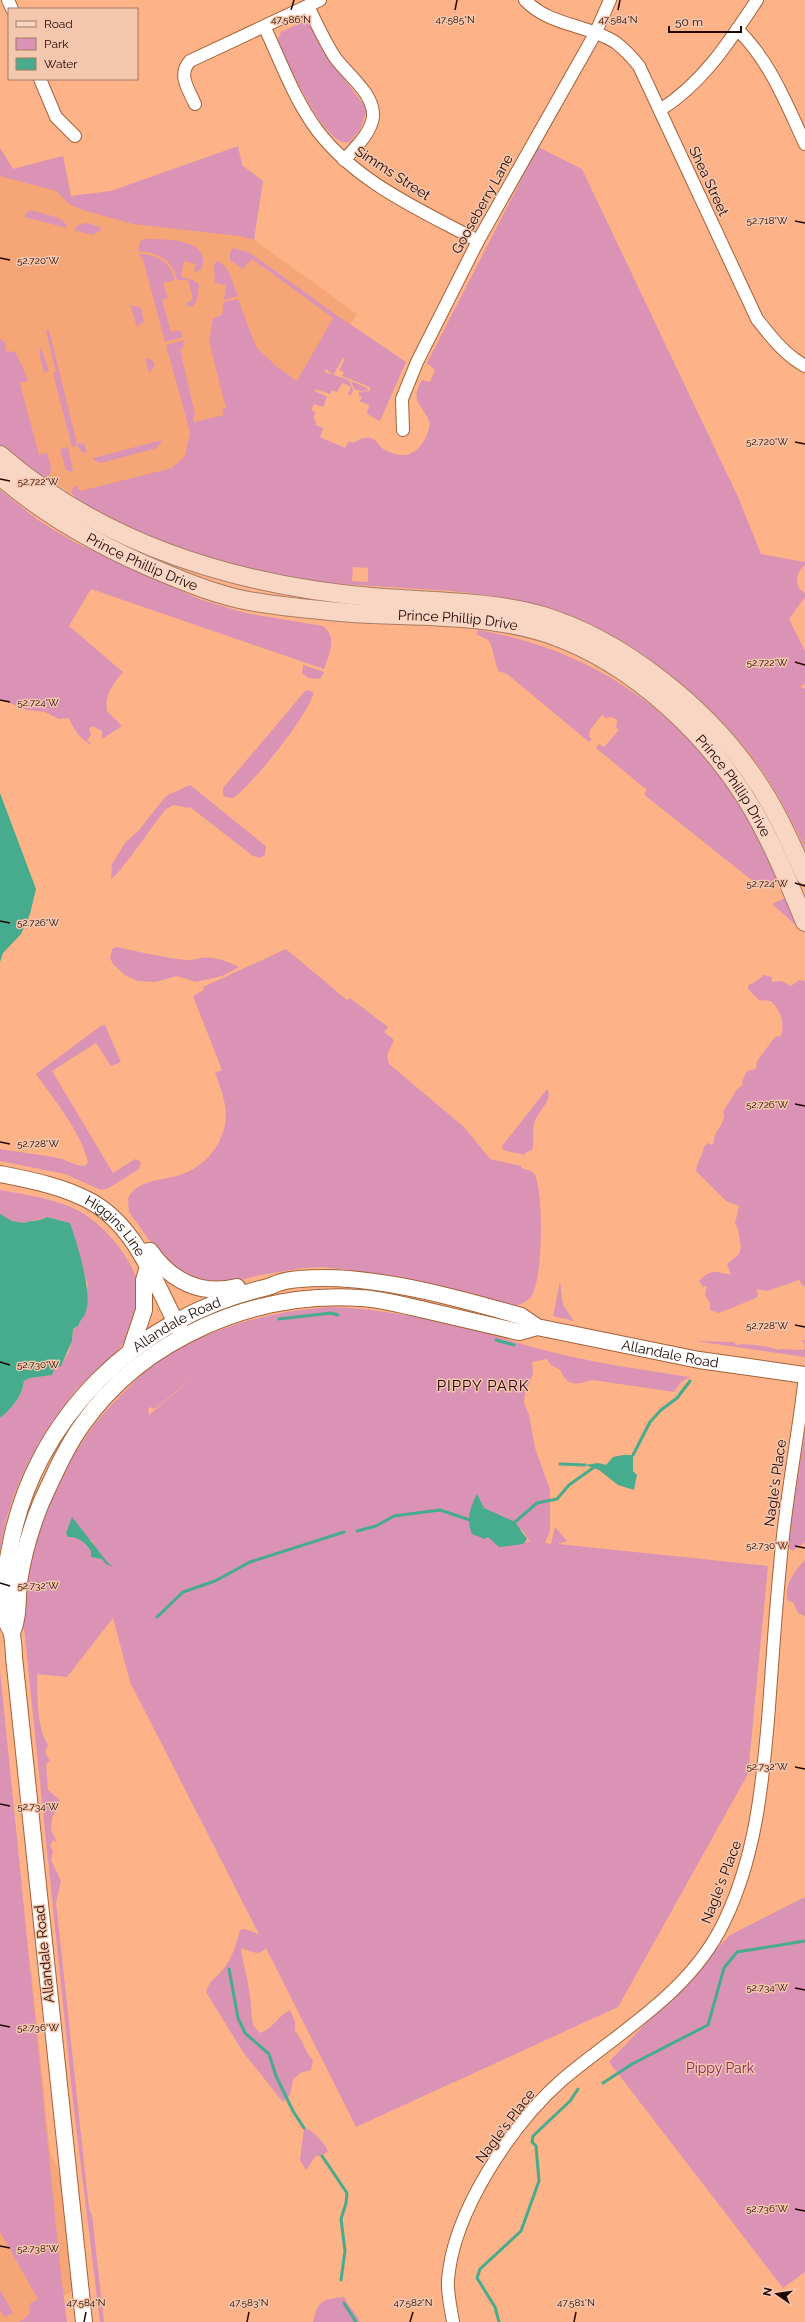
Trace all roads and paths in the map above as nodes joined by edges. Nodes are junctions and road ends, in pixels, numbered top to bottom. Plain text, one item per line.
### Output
1 (320, 0) edge
2 (525, 0) edge
3 (610, 0) edge
4 (757, 0) edge
5 (308, 6) junction
6 (265, 28) junction
7 (737, 29) junction
8 (595, 34) junction
9 (40, 80) edge
10 (195, 104) dead end
11 (660, 110) junction
12 (75, 136) dead end
13 (805, 144) edge
14 (344, 160) junction
15 (478, 241) junction
16 (805, 366) edge
17 (403, 430) dead end
18 (0, 455) edge
19 (0, 476) edge
20 (805, 875) edge
21 (805, 922) edge
22 (0, 1174) edge
23 (140, 1252) junction
24 (148, 1267) junction
25 (279, 1282) junction
26 (176, 1321) junction
27 (537, 1327) junction
28 (183, 1335) junction
29 (131, 1349) junction
30 (805, 1375) edge
31 (12, 1633) junction
32 (84, 2322) edge
33 (453, 2322) edge

1 - 5 street
2 - 8 street, Shea Street
3 - 8 street, Gooseberry Lane
4 - 7 street
5 - 6 street
5 - 14 street
6 - 10 street
6 - 14 street, Simms Street
7 - 11 street
7 - 13 street
8 - 11 street, Shea Street
8 - 15 street, Gooseberry Lane
9 - 12 street
11 - 16 street, Shea Street
14 - 15 street, Simms Street
15 - 17 street, Gooseberry Lane
18 - 20 main road, Prince Phillip Drive
19 - 21 main road, Prince Phillip Drive
22 - 23 main road, Higgins Line
23 - 24 main road, Higgins Line
23 - 25 main road
24 - 26 main road, Higgins Line
24 - 29 main road
25 - 26 main road, Allandale Road
25 - 27 main road, Allandale Road
26 - 28 main road, Higgins Line
26 - 29 main road, Allandale Road
27 - 28 main road, Allandale Road
27 - 30 main road, Allandale Road
28 - 31 main road, Allandale Road
29 - 31 main road, Allandale Road
30 - 33 street, Nagle's Place
31 - 32 main road, Allandale Road

